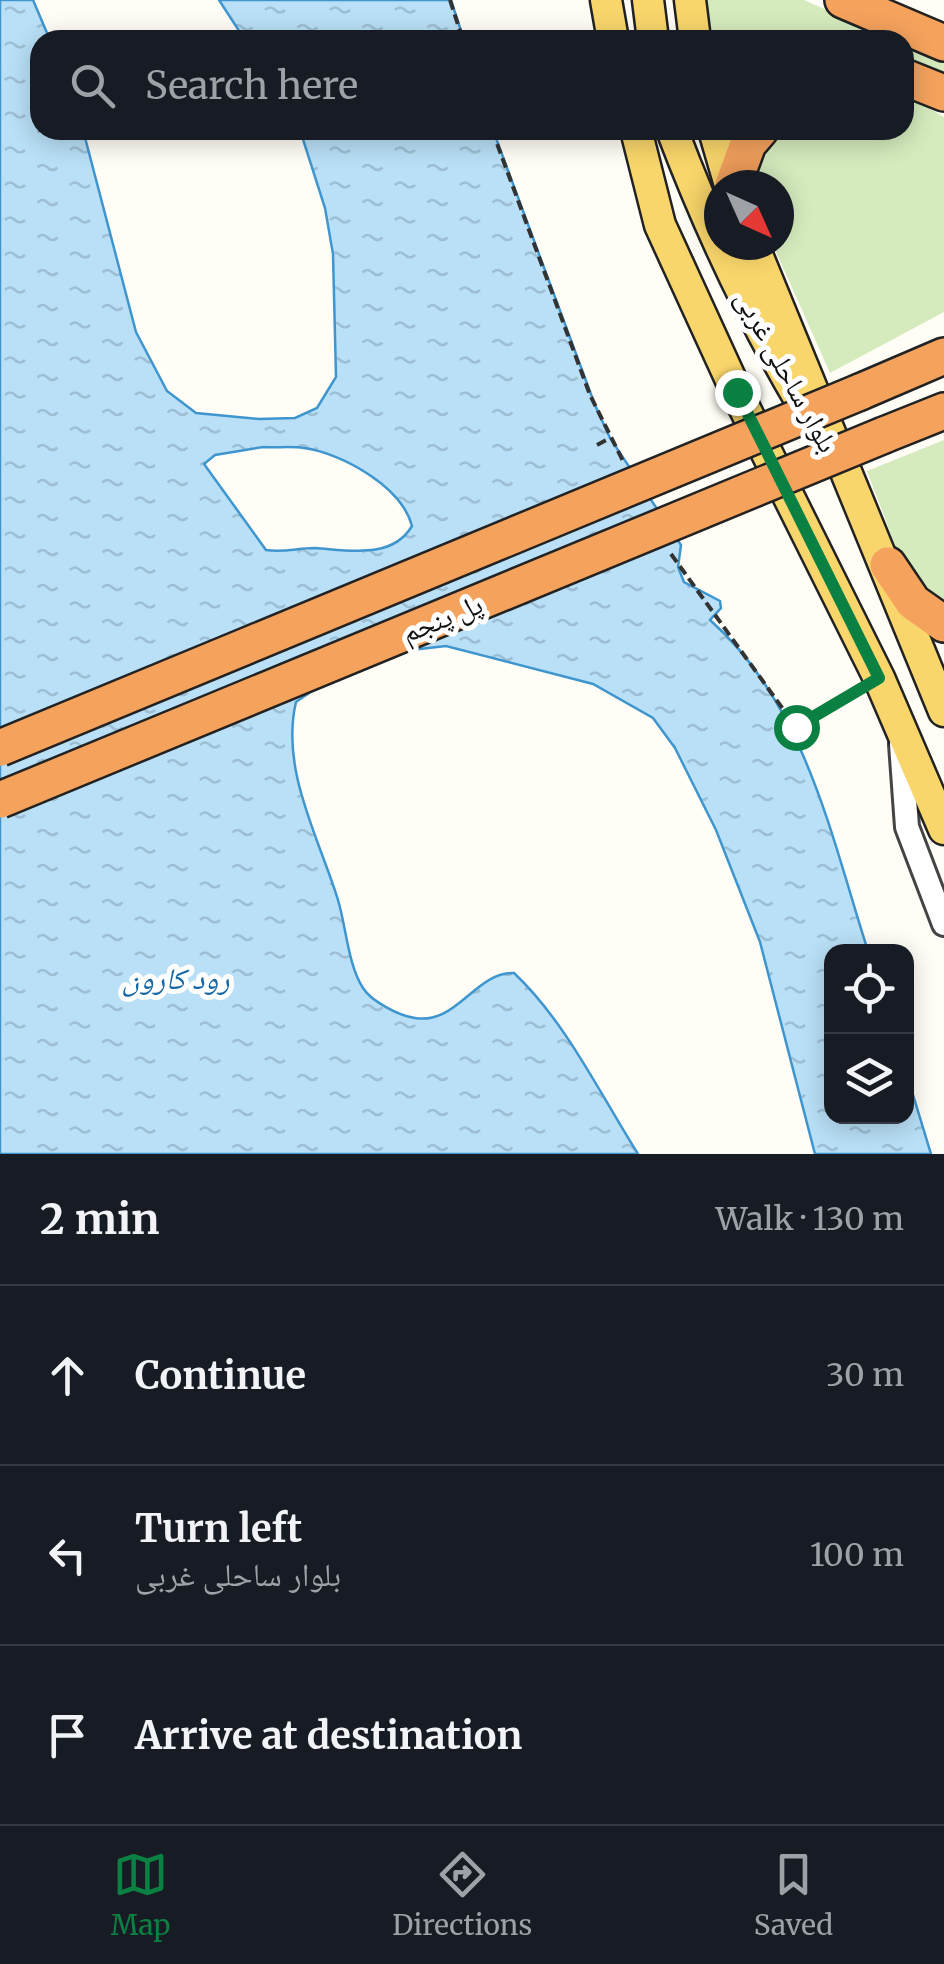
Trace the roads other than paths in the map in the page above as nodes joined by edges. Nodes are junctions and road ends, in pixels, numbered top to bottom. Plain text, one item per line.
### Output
1 (606, 0) edge
2 (648, 0) edge
3 (690, 0) edge
4 (843, 0) edge
5 (611, 30) edge
6 (652, 30) edge
7 (694, 30) edge
8 (913, 30) edge
9 (914, 30) edge
10 (944, 43) edge
11 (914, 81) edge
12 (944, 93) edge
13 (639, 140) edge
14 (676, 140) edge
15 (717, 140) edge
16 (751, 140) edge
17 (727, 170) edge
18 (738, 170) edge
19 (759, 260) edge
20 (944, 356) edge
21 (944, 411) edge
22 (860, 500) junction
23 (888, 565) junction
24 (944, 624) edge
25 (944, 711) edge
26 (899, 726) junction
27 (0, 748) edge
28 (0, 800) edge
29 (944, 829) edge
30 (944, 924) edge

1 - 5 main road
2 - 6 main road
3 - 7 main road
4 - 8 highway
9 - 10 highway
11 - 12 highway
13 - 26 main road, بلوار ساحلی غربی
14 - 22 main road, بلوار ساحلی غربی
15 - 17 main road
16 - 18 highway
19 - 22 main road, بلوار ساحلی غربی
20 - 27 highway, پل پنجم, bridge
21 - 28 highway, پل پنجم, bridge
22 - 23 main road, بلوار ساحلی غربی
23 - 24 highway
23 - 25 main road, بلوار ساحلی غربی
26 - 29 main road, بلوار ساحلی غربی
26 - 30 street

